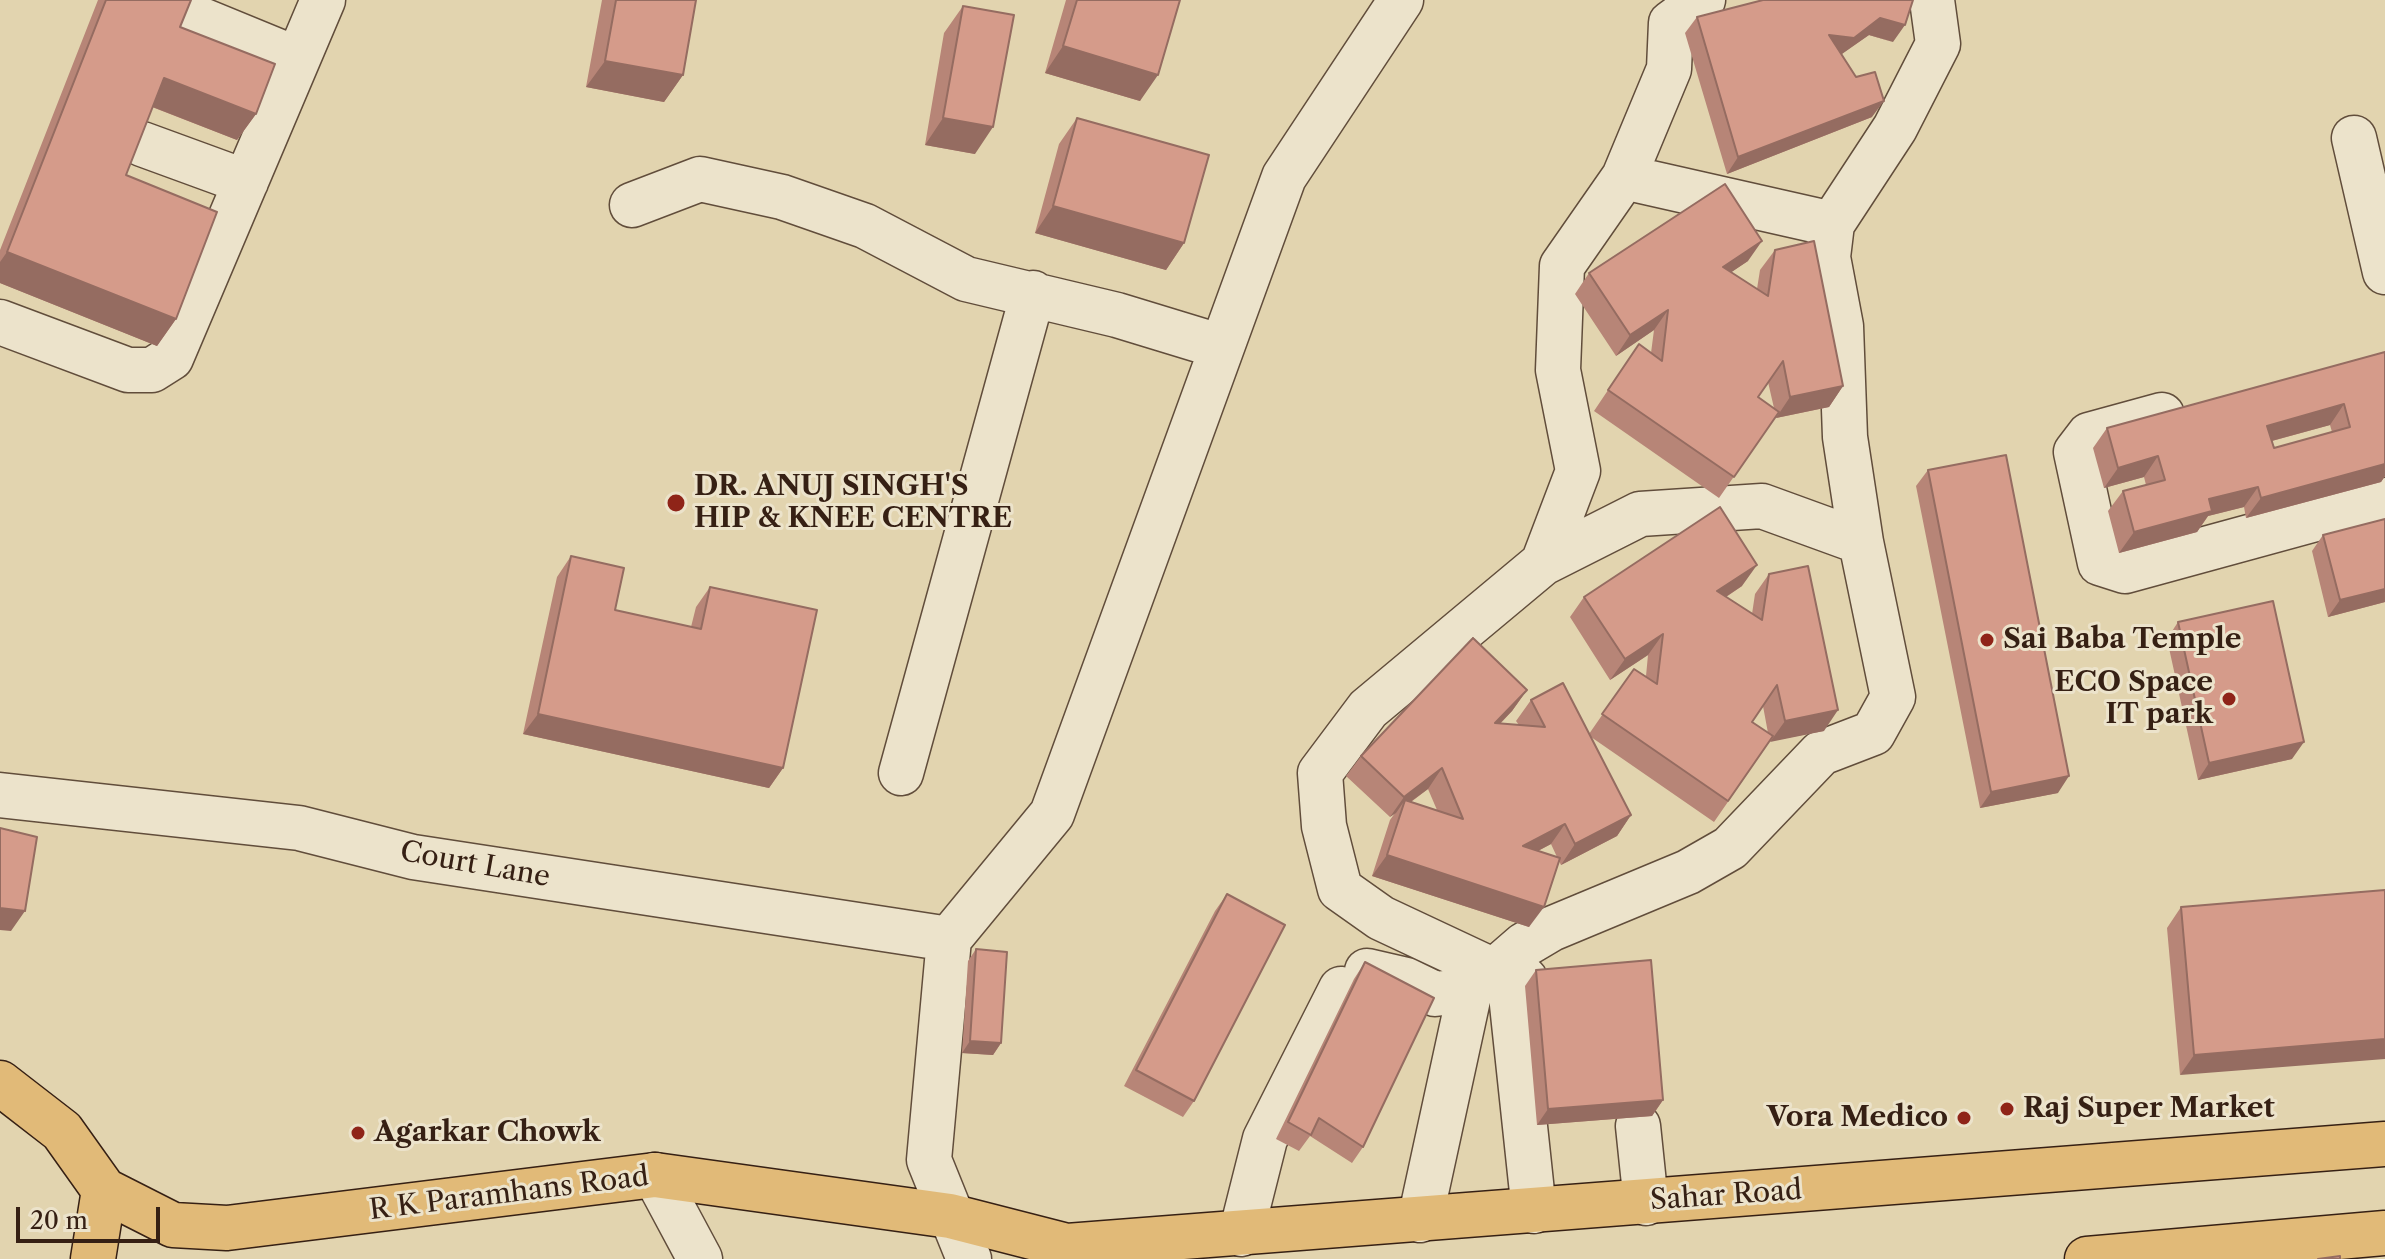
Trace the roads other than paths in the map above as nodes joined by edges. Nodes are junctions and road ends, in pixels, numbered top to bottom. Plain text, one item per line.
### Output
1 (323, 0) edge
2 (1401, 0) edge
3 (1703, 0) edge
4 (1932, 0) edge
5 (192, 16) dead end
6 (297, 59) junction
7 (2354, 138) dead end
8 (142, 144) edge
9 (1624, 177) junction
10 (246, 182) junction
11 (632, 205) dead end
12 (1832, 224) junction
13 (2385, 272) edge
14 (1033, 293) junction
15 (0, 322) edge
16 (1222, 347) junction
17 (2207, 403) edge
18 (2385, 500) edge
19 (1861, 542) junction
20 (1543, 563) junction
21 (901, 773) dead end
22 (0, 795) edge
23 (949, 939) junction
24 (1496, 980) junction
25 (0, 1083) edge
26 (1638, 1126) edge
27 (2385, 1144) edge
28 (655, 1175) junction
29 (104, 1190) junction
30 (1646, 1203) junction
31 (1534, 1211) junction
32 (950, 1216) junction
33 (1420, 1220) junction
34 (2385, 1233) edge
35 (1241, 1234) junction
36 (1068, 1252) edge
37 (93, 1259) edge
38 (700, 1259) edge
39 (969, 1259) edge
40 (2087, 1259) edge

1 - 6 street
2 - 16 street
3 - 9 street
4 - 12 street
5 - 6 street
6 - 10 street
7 - 13 street
8 - 10 street
9 - 12 street
9 - 20 street
10 - 15 street
11 - 14 street
12 - 19 street
14 - 16 street
14 - 21 street
16 - 23 street
17 - 18 street
19 - 20 street
19 - 24 street
20 - 24 street
22 - 23 street, Court Lane
23 - 32 street
24 - 31 street
24 - 33 street
24 - 35 street
25 - 29 main road, R K Paramhans Road
26 - 30 street
27 - 30 main road, Sahar Road
28 - 29 main road, R K Paramhans Road
28 - 32 main road, R K Paramhans Road
28 - 38 street
29 - 37 main road
30 - 31 main road, Sahar Road
31 - 33 main road, Sahar Road
32 - 36 main road, R K Paramhans Road
32 - 39 street
33 - 35 main road, Sahar Road
34 - 40 main road
35 - 36 main road, Sahar Road

